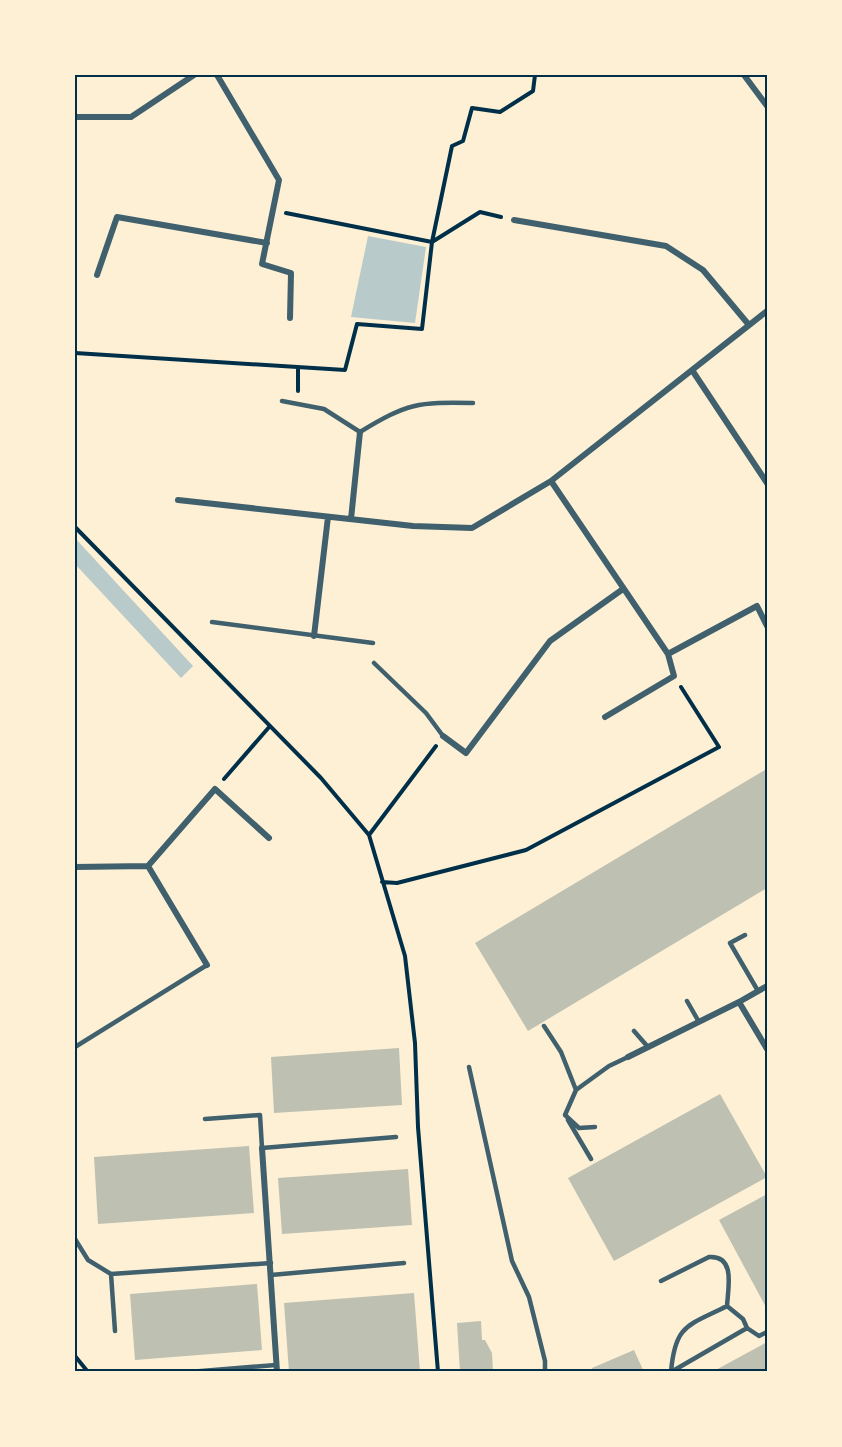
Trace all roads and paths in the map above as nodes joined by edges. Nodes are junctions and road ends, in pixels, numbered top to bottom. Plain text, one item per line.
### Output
1 (194, 75) edge
2 (217, 75) edge
3 (535, 75) edge
4 (744, 75) edge
5 (767, 106) edge
6 (75, 117) edge
7 (273, 210) junction
8 (514, 220) joint
9 (432, 242) junction
10 (267, 243) junction
11 (97, 275) dead end
12 (767, 311) edge
13 (290, 318) dead end
14 (749, 325) junction
15 (75, 353) edge
16 (298, 368) junction
17 (693, 370) junction
18 (282, 401) dead end
19 (473, 402) dead end
20 (297, 404) junction
21 (360, 432) junction
22 (551, 481) junction
23 (767, 483) edge
24 (178, 500) dead end
25 (328, 517) junction
26 (351, 519) junction
27 (75, 527) edge
28 (623, 589) junction
29 (212, 622) dead end
30 (767, 626) edge
31 (314, 636) junction
32 (373, 643) dead end
33 (668, 654) junction
34 (374, 663) dead end
35 (674, 676) junction
36 (605, 717) dead end
37 (270, 726) junction
38 (443, 736) junction
39 (215, 789) junction
40 (369, 835) junction
41 (269, 838) dead end
42 (147, 866) junction
43 (75, 867) edge
44 (382, 882) junction
45 (745, 935) dead end
46 (207, 965) joint
47 (767, 986) edge
48 (758, 991) junction
49 (687, 1001) dead end
50 (739, 1002) junction
51 (699, 1022) junction
52 (544, 1026) dead end
53 (634, 1031) dead end
54 (75, 1047) edge
55 (648, 1047) junction
56 (767, 1049) edge
57 (628, 1057) joint
58 (469, 1067) dead end
59 (576, 1090) junction
60 (565, 1115) junction
61 (205, 1119) dead end
62 (595, 1127) dead end
63 (396, 1137) dead end
64 (262, 1148) junction
65 (591, 1159) dead end
66 (75, 1239) edge
67 (271, 1263) junction
68 (404, 1263) dead end
69 (111, 1274) junction
70 (271, 1275) junction
71 (661, 1281) dead end
72 (727, 1306) junction
73 (747, 1328) junction
74 (115, 1331) dead end
75 (767, 1332) edge
76 (75, 1356) edge
77 (277, 1369) edge
78 (88, 1372) edge
79 (189, 1372) edge
80 (438, 1372) edge
81 (545, 1372) edge
82 (670, 1372) edge

1 - 6 street
2 - 7 street
3 - 9 path
4 - 5 street
7 - 9 path
7 - 10 street
8 - 9 path
8 - 14 street
9 - 16 path
10 - 11 street
10 - 13 street
12 - 14 street
14 - 17 street
15 - 16 path
16 - 20 path
17 - 22 street
17 - 23 street
18 - 20 lane
19 - 21 lane
20 - 21 lane
21 - 26 street
22 - 26 street
22 - 28 street
24 - 25 street
25 - 26 street
25 - 31 street
27 - 37 path
28 - 33 street
28 - 38 street
29 - 31 lane
30 - 33 street
31 - 32 lane
33 - 35 street
34 - 38 lane
35 - 36 street
35 - 44 path
37 - 39 path
37 - 40 path
38 - 40 path
39 - 41 street
39 - 42 street
40 - 44 path
42 - 43 street
42 - 46 street
44 - 80 path
45 - 48 lane
46 - 54 lane
47 - 48 street
48 - 50 street
49 - 51 lane
50 - 51 street
50 - 56 street
51 - 55 street
52 - 59 lane
53 - 55 lane
55 - 57 street
57 - 59 lane
58 - 81 lane
59 - 60 lane
60 - 62 lane
60 - 65 lane
61 - 64 lane
63 - 64 lane
64 - 67 street
66 - 69 lane
67 - 69 lane
67 - 70 street
68 - 70 lane
69 - 74 lane
70 - 77 street
71 - 72 lane
72 - 73 lane
72 - 82 lane
73 - 75 lane
73 - 82 lane
76 - 78 path
77 - 79 lane

